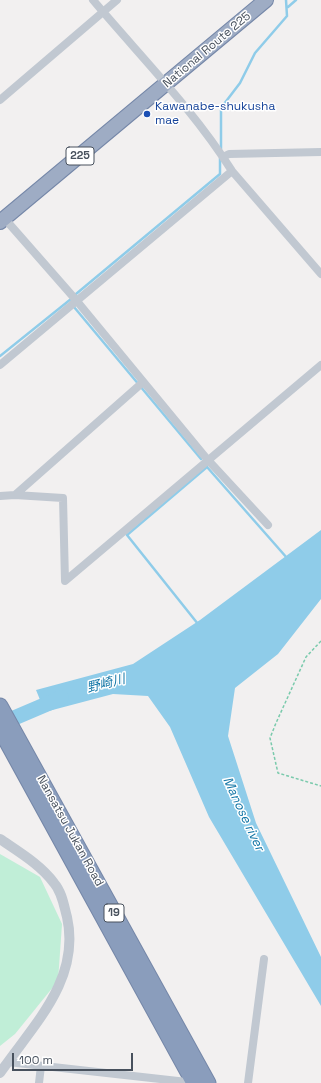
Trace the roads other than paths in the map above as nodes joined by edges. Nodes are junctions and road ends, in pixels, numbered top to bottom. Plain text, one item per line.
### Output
1 (93, 0) edge
2 (117, 0) edge
3 (266, 0) edge
4 (103, 12) junction
5 (166, 84) junction
6 (0, 100) edge
7 (321, 152) edge
8 (221, 154) junction
9 (232, 171) junction
10 (2, 221) edge
11 (321, 274) edge
12 (76, 300) junction
13 (0, 365) edge
14 (321, 365) edge
15 (140, 385) junction
16 (207, 459) junction
17 (15, 495) junction
18 (0, 496) edge
19 (268, 525) dead end
20 (0, 706) edge
21 (0, 729) edge
22 (16, 745) junction
23 (0, 839) edge
24 (264, 959) dead end
25 (8, 1062) junction
26 (41, 1066) junction
27 (0, 1073) edge
28 (152, 1080) edge
29 (39, 1083) edge
30 (190, 1083) edge
31 (208, 1083) edge
32 (248, 1083) edge

1 - 4 street
2 - 4 street
3 - 5 highway, National Route 225 / 225
4 - 5 street
4 - 6 street
5 - 8 street
5 - 10 highway, National Route 225 / 225
7 - 8 street
8 - 9 street
9 - 11 street
9 - 12 street
10 - 12 street
12 - 13 street
12 - 15 street
14 - 16 street
15 - 16 street
15 - 17 street
16 - 17 street
16 - 19 street
17 - 18 street
20 - 22 highway, Nansatsu Jukan Road / 19
21 - 22 highway, Nansatsu Jukan Road / 19
22 - 30 highway, Nansatsu Jukan Road / 19
22 - 31 highway, Nansatsu Jukan Road / 19
23 - 25 street
24 - 32 street
25 - 26 street
25 - 27 street
26 - 28 street
26 - 29 street
28 - 30 street

